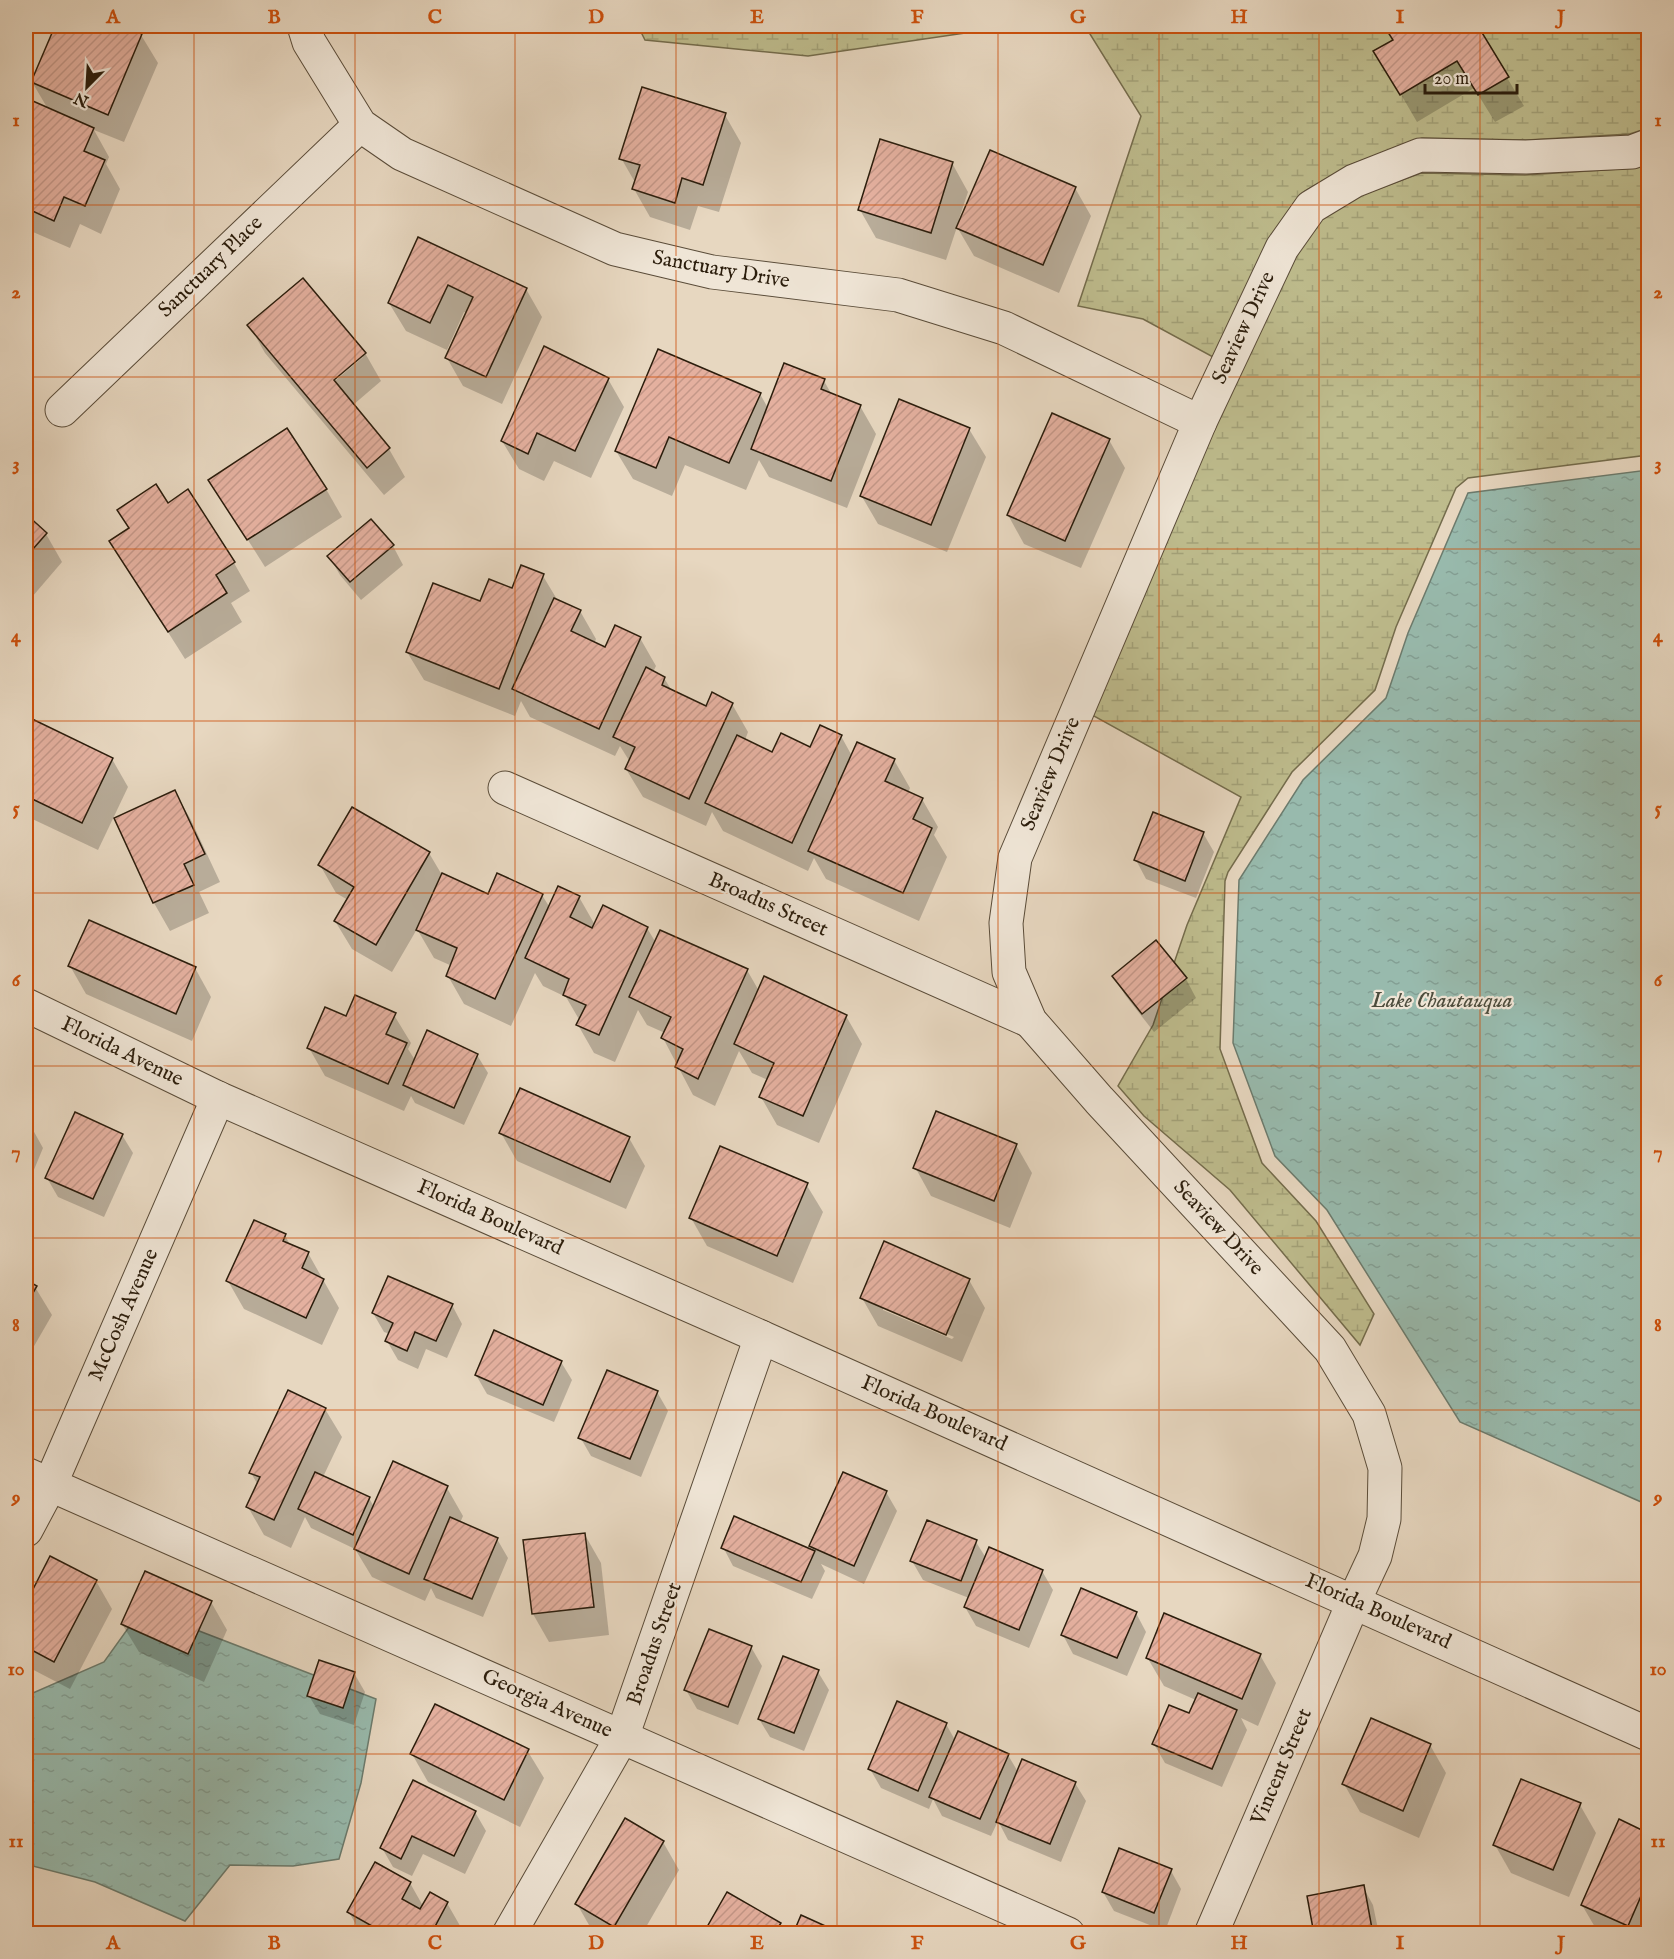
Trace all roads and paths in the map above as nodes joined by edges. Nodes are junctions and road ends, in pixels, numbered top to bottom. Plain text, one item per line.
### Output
1 (304, 26) edge
2 (360, 125) junction
3 (1648, 146) edge
4 (62, 410) dead end
5 (1200, 422) junction
6 (505, 788) dead end
7 (26, 1005) edge
8 (1030, 1022) junction
9 (218, 1098) junction
10 (761, 1337) junction
11 (38, 1480) edge
12 (26, 1530) edge
13 (1354, 1601) junction
14 (1648, 1734) edge
15 (622, 1737) junction
16 (509, 1934) edge
17 (1068, 1934) edge
18 (1211, 1934) edge

1 - 2 street, Sanctuary Drive
2 - 4 street, Sanctuary Place
2 - 5 street, Sanctuary Drive
3 - 5 street, Seaview Drive
5 - 8 street, Seaview Drive
6 - 8 street, Broadus Street
7 - 9 street, Florida Avenue
8 - 13 street, Seaview Drive
9 - 10 street, Florida Boulevard
9 - 11 street, McCosh Avenue
10 - 13 street, Florida Boulevard
10 - 15 street, Broadus Street
11 - 12 street, McCosh Avenue
11 - 15 street, Georgia Avenue
13 - 14 street, Florida Boulevard
13 - 18 street, Vincent Street
15 - 16 street, Broadus Street
15 - 17 street, Georgia Avenue

